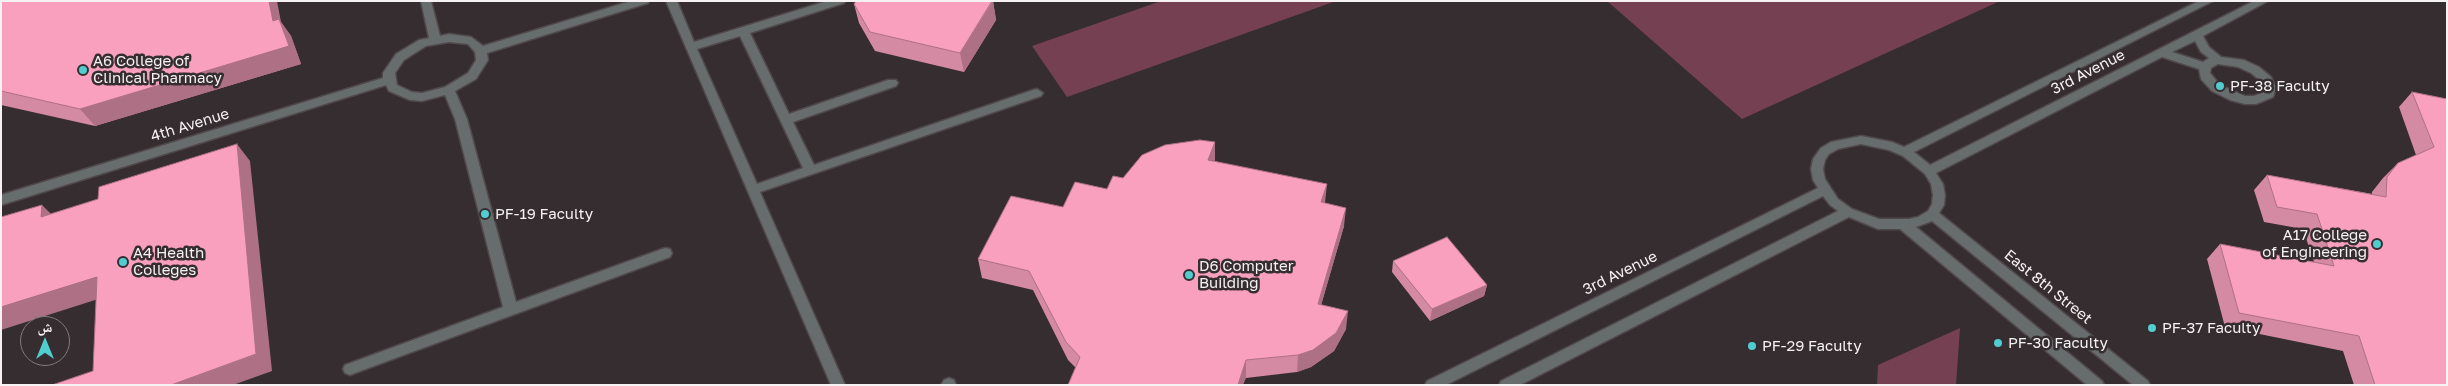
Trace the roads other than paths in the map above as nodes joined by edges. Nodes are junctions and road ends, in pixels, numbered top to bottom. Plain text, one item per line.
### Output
1 (426, 1) edge
2 (644, 1) edge
3 (670, 1) edge
4 (840, 1) edge
5 (2208, 1) edge
6 (2263, 1) edge
7 (743, 30) junction
8 (2197, 35) junction
9 (435, 40) junction
10 (691, 47) junction
11 (482, 51) junction
12 (2162, 53) junction
13 (2218, 60) junction
14 (2205, 67) junction
15 (389, 80) junction
16 (892, 83) dead end
17 (449, 90) junction
18 (1037, 93) dead end
19 (786, 120) junction
20 (1904, 152) junction
21 (810, 170) junction
22 (1929, 171) junction
23 (753, 190) junction
24 (1824, 190) junction
25 (1, 200) edge
26 (1848, 212) junction
27 (1932, 214) junction
28 (1904, 225) junction
29 (665, 253) dead end
30 (511, 310) junction
31 (350, 369) dead end
32 (1527, 379) edge
33 (838, 385) edge
34 (1432, 385) edge
35 (1506, 385) edge
36 (2097, 385) edge
37 (2143, 385) edge

1 - 9 lane
2 - 11 lane
3 - 10 lane
4 - 7 lane
5 - 20 lane, 3rd Avenue
6 - 8 lane, 3rd Avenue
7 - 10 lane
7 - 19 lane
8 - 12 lane, 3rd Avenue
8 - 13 lane
9 - 11 lane
9 - 15 lane
10 - 23 lane
11 - 17 lane
12 - 14 lane
12 - 22 lane, 3rd Avenue
13 - 14 lane
13 - 14 lane
15 - 17 lane
15 - 25 lane, 4th Avenue
16 - 19 lane
17 - 30 lane
18 - 21 lane
19 - 21 lane
20 - 22 lane
20 - 24 lane
21 - 23 lane
22 - 27 lane
23 - 33 lane
24 - 26 lane
24 - 34 lane, 3rd Avenue
26 - 28 lane
26 - 32 lane
27 - 28 lane
27 - 37 lane, East 8th Street
28 - 36 lane
29 - 30 lane
30 - 31 lane
32 - 35 lane

